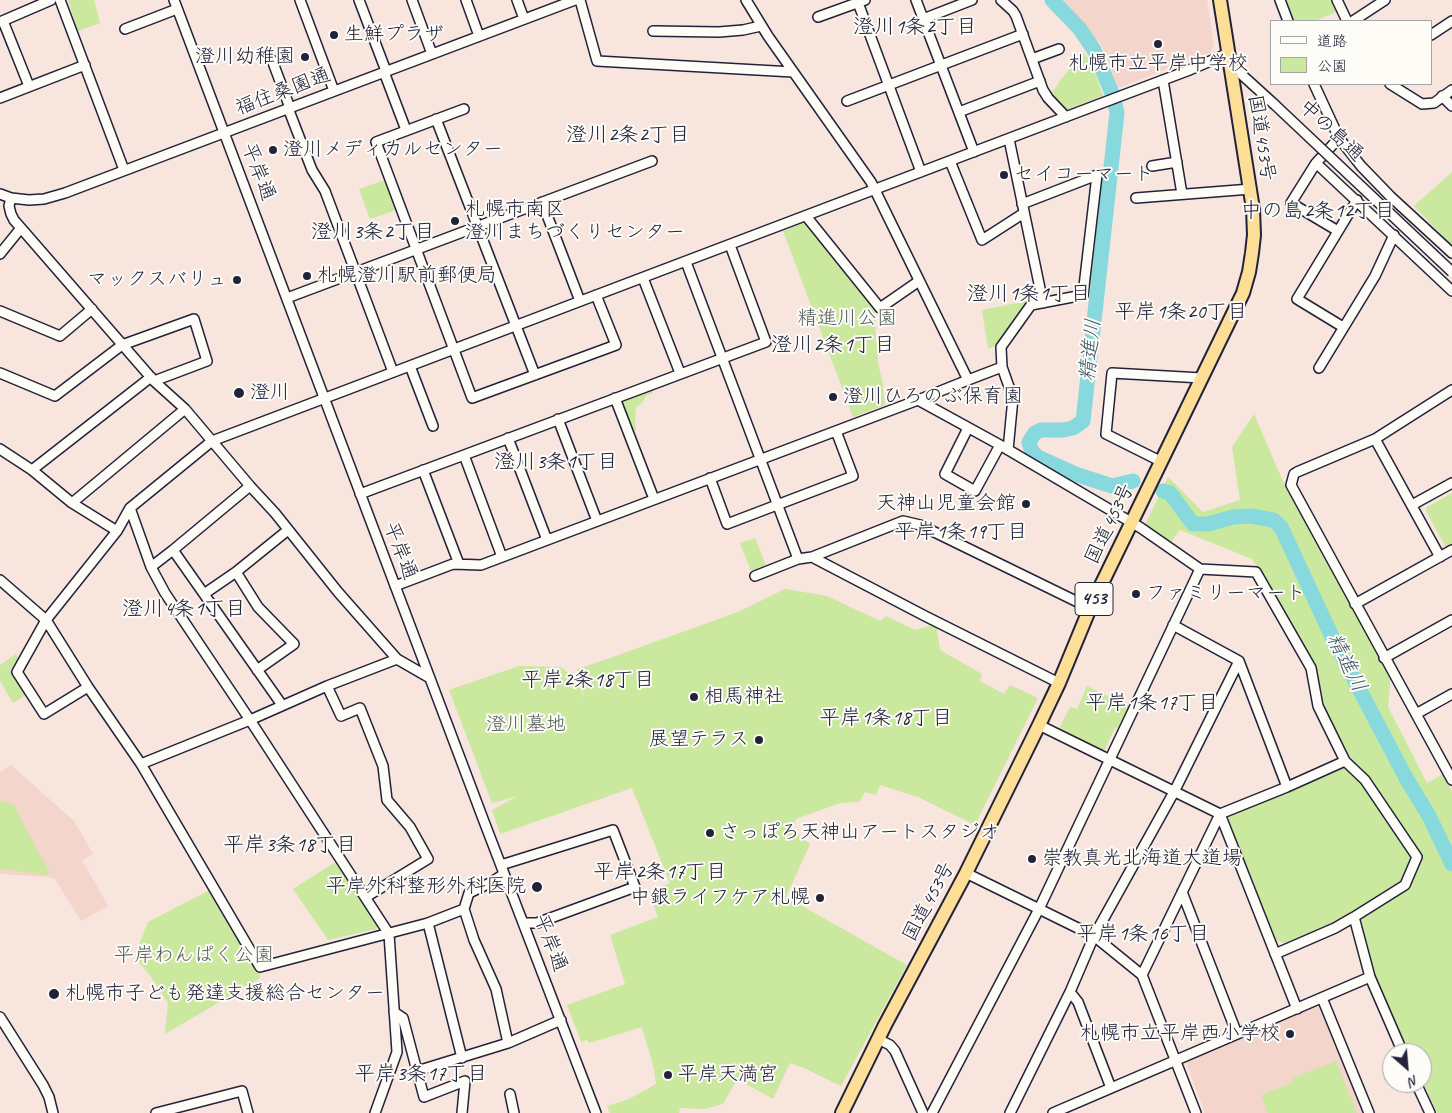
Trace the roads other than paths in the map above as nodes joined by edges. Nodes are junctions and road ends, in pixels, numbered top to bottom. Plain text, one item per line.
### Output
1 (51, 0) edge
2 (60, 0) edge
3 (300, 0) edge
4 (359, 0) edge
5 (412, 0) edge
6 (466, 0) edge
7 (517, 0) edge
8 (575, 0) edge
9 (580, 0) edge
10 (746, 0) edge
11 (916, 0) edge
12 (972, 0) edge
13 (1001, 0) edge
14 (1220, 0) edge
15 (1280, 0) edge
16 (1337, 0) edge
17 (1385, 0) edge
18 (860, 1) edge
19 (175, 2) edge
20 (562, 2) edge
21 (818, 18) dead end
22 (923, 18) junction
23 (524, 19) junction
24 (1288, 20) edge
25 (1347, 20) edge
26 (1355, 20) edge
27 (1452, 21) edge
28 (2, 22) edge
29 (762, 26) junction
30 (125, 29) dead end
31 (654, 31) dead end
32 (1023, 34) junction
33 (1432, 34) edge
34 (480, 36) junction
35 (1059, 49) dead end
36 (432, 54) junction
37 (1032, 59) junction
38 (1230, 59) junction
39 (272, 60) dead end
40 (85, 65) junction
41 (941, 65) junction
42 (385, 72) junction
43 (793, 72) junction
44 (1163, 80) junction
45 (1040, 81) junction
46 (1314, 85) edge
47 (1392, 85) edge
48 (30, 86) junction
49 (889, 86) junction
50 (1452, 90) edge
51 (334, 91) junction
52 (1442, 96) junction
53 (0, 98) edge
54 (847, 102) dead end
55 (1452, 106) edge
56 (289, 108) junction
57 (464, 109) dead end
58 (959, 112) junction
59 (1066, 117) junction
60 (436, 119) junction
61 (406, 130) junction
62 (224, 132) junction
63 (1339, 138) junction
64 (1009, 139) junction
65 (974, 152) junction
66 (652, 160) dead end
67 (950, 161) junction
68 (1177, 162) junction
69 (1316, 162) junction
70 (1152, 166) dead end
71 (124, 170) junction
72 (922, 172) junction
73 (1251, 189) junction
74 (875, 190) junction
75 (0, 194) edge
76 (1182, 194) junction
77 (11, 198) junction
78 (1136, 198) dead end
79 (1357, 200) junction
80 (542, 202) junction
81 (1023, 208) junction
82 (806, 216) junction
83 (477, 226) junction
84 (20, 228) junction
85 (1338, 231) junction
86 (1394, 235) junction
87 (730, 245) junction
88 (416, 250) junction
89 (1452, 253) edge
90 (0, 254) edge
91 (686, 262) junction
92 (1452, 272) edge
93 (356, 273) junction
94 (643, 278) junction
95 (919, 281) junction
96 (1452, 290) edge
97 (596, 295) junction
98 (287, 298) junction
99 (580, 301) junction
100 (1043, 303) junction
101 (92, 309) junction
102 (0, 311) edge
103 (516, 326) junction
104 (1343, 328) junction
105 (122, 345) junction
106 (453, 350) junction
107 (722, 358) junction
108 (410, 366) junction
109 (1002, 367) junction
110 (1318, 368) dead end
111 (393, 372) junction
112 (0, 373) edge
113 (680, 373) junction
114 (535, 375) junction
115 (1202, 378) junction
116 (153, 379) junction
117 (968, 380) junction
118 (1452, 390) edge
119 (324, 398) junction
120 (615, 398) junction
121 (918, 400) junction
122 (185, 409) junction
123 (558, 419) junction
124 (433, 426) dead end
125 (968, 428) junction
126 (836, 431) junction
127 (508, 438) junction
128 (1375, 439) junction
129 (212, 441) junction
130 (1004, 447) junction
131 (0, 448) edge
132 (464, 455) junction
133 (761, 459) junction
134 (1162, 462) junction
135 (32, 470) junction
136 (423, 470) junction
137 (710, 478) junction
138 (1452, 483) edge
139 (250, 486) junction
140 (360, 494) junction
141 (654, 499) junction
142 (72, 503) junction
143 (778, 504) junction
144 (1412, 505) junction
145 (130, 508) junction
146 (597, 521) junction
147 (1132, 523) junction
148 (288, 530) junction
149 (117, 531) junction
150 (547, 540) junction
151 (173, 550) junction
152 (1452, 550) edge
153 (1440, 556) junction
154 (502, 557) junction
155 (812, 557) junction
156 (798, 560) junction
157 (458, 564) junction
158 (152, 567) junction
159 (1200, 569) junction
160 (236, 572) junction
161 (755, 576) dead end
162 (0, 580) edge
163 (395, 586) junction
164 (204, 594) junction
165 (1355, 604) junction
166 (1090, 608) junction
167 (46, 620) junction
168 (1452, 620) edge
169 (1173, 625) junction
170 (1384, 658) junction
171 (397, 659) junction
172 (1239, 662) junction
173 (257, 670) junction
174 (430, 678) junction
175 (1059, 682) junction
176 (327, 686) junction
177 (88, 687) junction
178 (1452, 694) edge
179 (282, 705) junction
180 (1416, 714) junction
181 (250, 720) junction
182 (1039, 725) junction
183 (1345, 760) junction
184 (1110, 761) junction
185 (141, 764) junction
186 (1449, 769) edge
187 (1452, 780) edge
188 (1287, 787) junction
189 (1174, 792) junction
190 (1220, 814) junction
191 (503, 869) junction
192 (966, 873) junction
193 (1182, 892) junction
194 (366, 897) junction
195 (464, 909) junction
196 (1039, 909) junction
197 (1354, 917) junction
198 (428, 923) junction
199 (523, 923) junction
200 (389, 934) junction
201 (1094, 936) junction
202 (1275, 954) junction
203 (1142, 975) junction
204 (1370, 977) junction
205 (1070, 992) junction
206 (1322, 998) junction
207 (1297, 1009) junction
208 (394, 1012) junction
209 (0, 1017) edge
210 (561, 1020) junction
211 (1237, 1034) junction
212 (878, 1039) junction
213 (508, 1043) junction
214 (1400, 1043) edge
215 (462, 1058) junction
216 (1175, 1060) junction
217 (418, 1071) junction
218 (1111, 1088) junction
219 (1421, 1093) edge
220 (510, 1094) dead end
221 (181, 1110) edge
222 (53, 1113) edge
223 (156, 1113) edge
224 (248, 1113) edge
225 (375, 1113) edge
226 (462, 1113) edge
227 (514, 1113) edge
228 (596, 1113) edge
229 (842, 1113) edge
230 (923, 1113) edge
231 (932, 1113) edge
232 (1010, 1113) edge
233 (1053, 1113) edge
234 (1196, 1113) edge
235 (1369, 1113) edge
236 (1430, 1113) edge

1 - 28 street
2 - 40 street
3 - 51 street
4 - 42 street
5 - 36 street
6 - 34 street
7 - 23 street
8 - 20 street, 福住桑園通
9 - 43 street
10 - 29 street
11 - 22 street
12 - 22 street
13 - 32 street
14 - 38 highway, 453
15 - 24 street
16 - 25 street
17 - 26 street
18 - 21 street
18 - 49 street
19 - 30 street
19 - 62 street, 平岸通
20 - 23 street, 福住桑園通
22 - 41 street
23 - 34 street, 福住桑園通
27 - 33 street
28 - 48 street
29 - 31 street
29 - 43 street
32 - 37 street
32 - 41 street
34 - 36 street, 福住桑園通
35 - 37 street
36 - 42 street, 福住桑園通
37 - 45 street
38 - 44 street
38 - 73 highway, 国道453号 / 453
38 - 92 street, 中の島通, bridge
39 - 56 street
40 - 48 street
40 - 71 street
41 - 49 street
41 - 58 street
42 - 51 street, 福住桑園通
42 - 61 street
43 - 74 street
44 - 59 street
44 - 68 street
45 - 58 street
45 - 59 street
46 - 63 street
47 - 52 street
48 - 53 street
49 - 54 street
49 - 72 street
50 - 52 street
51 - 56 street, 福住桑園通
52 - 55 street
56 - 62 street, 福住桑園通
56 - 93 street
57 - 60 street
58 - 65 street
59 - 64 street
60 - 61 street
60 - 83 street
61 - 88 street
62 - 71 street, 福住桑園通
62 - 98 street, 平岸通
63 - 69 street
63 - 89 street
64 - 65 street
64 - 81 street
65 - 67 street
66 - 80 street
67 - 72 street
67 - 81 street
68 - 70 street
68 - 76 street
69 - 79 street
69 - 85 street
71 - 77 street, 福住桑園通
72 - 74 street
73 - 76 street
73 - 115 highway, 国道453号 / 453
74 - 82 street
74 - 95 street
75 - 77 street, 福住桑園通
76 - 78 street
77 - 84 street
79 - 85 street
79 - 86 street
80 - 83 street
80 - 99 street
81 - 100 street
81 - 100 street
82 - 87 street
82 - 95 street
83 - 88 street
83 - 103 street
84 - 90 street
84 - 101 street
85 - 104 street
86 - 96 street
86 - 104 street
87 - 91 street
87 - 107 street
88 - 93 street
88 - 106 street
91 - 94 street
91 - 107 street
93 - 98 street
93 - 111 street
94 - 97 street
94 - 113 street
95 - 117 street
97 - 99 street
97 - 114 street
98 - 119 street, 平岸通
99 - 103 street
100 - 109 street
101 - 102 street
101 - 105 street
103 - 106 street
103 - 114 street
104 - 110 street
105 - 112 street
105 - 116 street
105 - 116 street
106 - 108 street
106 - 114 street
107 - 113 street
107 - 133 street
108 - 111 street
108 - 124 street
109 - 117 street
109 - 130 street
111 - 119 street
113 - 120 street
115 - 134 highway, 国道453号 / 453
115 - 134 street
116 - 122 street
116 - 135 street
117 - 121 street
118 - 128 street
119 - 129 street
119 - 140 street, 平岸通
120 - 123 street
120 - 141 street
121 - 125 street
121 - 126 street
122 - 129 street
122 - 142 street
123 - 127 street
123 - 146 street
125 - 130 street
125 - 130 street
126 - 133 street
126 - 143 street
127 - 132 street
127 - 150 street
128 - 144 street
128 - 165 street
129 - 139 street
129 - 145 street
130 - 147 street
131 - 135 street
132 - 136 street
132 - 154 street
133 - 137 street
133 - 143 street
134 - 147 highway, 国道453号 / 453
135 - 142 street
136 - 140 street
136 - 157 street
137 - 141 street
137 - 143 street
138 - 144 street
139 - 148 street
139 - 151 street
140 - 163 street, 平岸通
141 - 146 street
142 - 149 street
143 - 156 street
144 - 153 street
145 - 149 street
145 - 158 street
146 - 150 street
147 - 159 street
147 - 166 highway, 国道453号 / 453
148 - 160 street
148 - 171 street
149 - 167 street
150 - 154 street
151 - 158 street
151 - 164 street
152 - 153 street
153 - 165 street
154 - 157 street
155 - 156 street
155 - 166 street
155 - 175 street
156 - 161 street
157 - 163 street
158 - 181 street
159 - 169 street
159 - 183 street
160 - 164 street
160 - 173 street
162 - 167 street
163 - 174 street, 平岸通
164 - 173 street
165 - 170 street
166 - 175 highway, 国道453号 / 453
167 - 177 street
167 - 177 street
168 - 170 street
169 - 172 street
169 - 184 street
170 - 180 street
171 - 174 street
171 - 176 street
172 - 188 street
172 - 189 street
173 - 179 street
174 - 191 street, 平岸通
175 - 182 highway, 国道453号 / 453
176 - 179 street
176 - 194 street
177 - 185 street
178 - 180 street
179 - 181 street
180 - 186 street
181 - 185 street
181 - 194 street
182 - 184 street
182 - 192 highway, 国道453号 / 453
183 - 188 street
183 - 197 street
184 - 189 street
184 - 196 street
185 - 200 street
186 - 187 street
188 - 190 street
189 - 190 street
189 - 201 street
190 - 193 street
190 - 202 street
191 - 195 street
191 - 199 street, 平岸通
191 - 199 street
192 - 196 street
192 - 212 highway, 国道453号 / 453
193 - 203 street
193 - 211 street
194 - 200 street
195 - 198 street
195 - 213 street
196 - 201 street
196 - 231 street
197 - 202 street
197 - 204 street
198 - 200 street
198 - 215 street
199 - 210 street, 平岸通
200 - 208 street
201 - 203 street
201 - 205 street
202 - 207 street
203 - 216 street
204 - 206 street
204 - 214 street
205 - 218 street
205 - 232 street
206 - 207 street
206 - 235 street
207 - 211 street
208 - 217 street
208 - 225 street
209 - 222 street
210 - 213 street
210 - 228 street, 平岸通
211 - 216 street
212 - 229 highway, 国道453号 / 453
212 - 230 street
213 - 215 street
215 - 217 street
216 - 218 street
216 - 234 street
217 - 226 street
218 - 233 street
219 - 236 street
220 - 227 street
221 - 223 street
221 - 224 street

